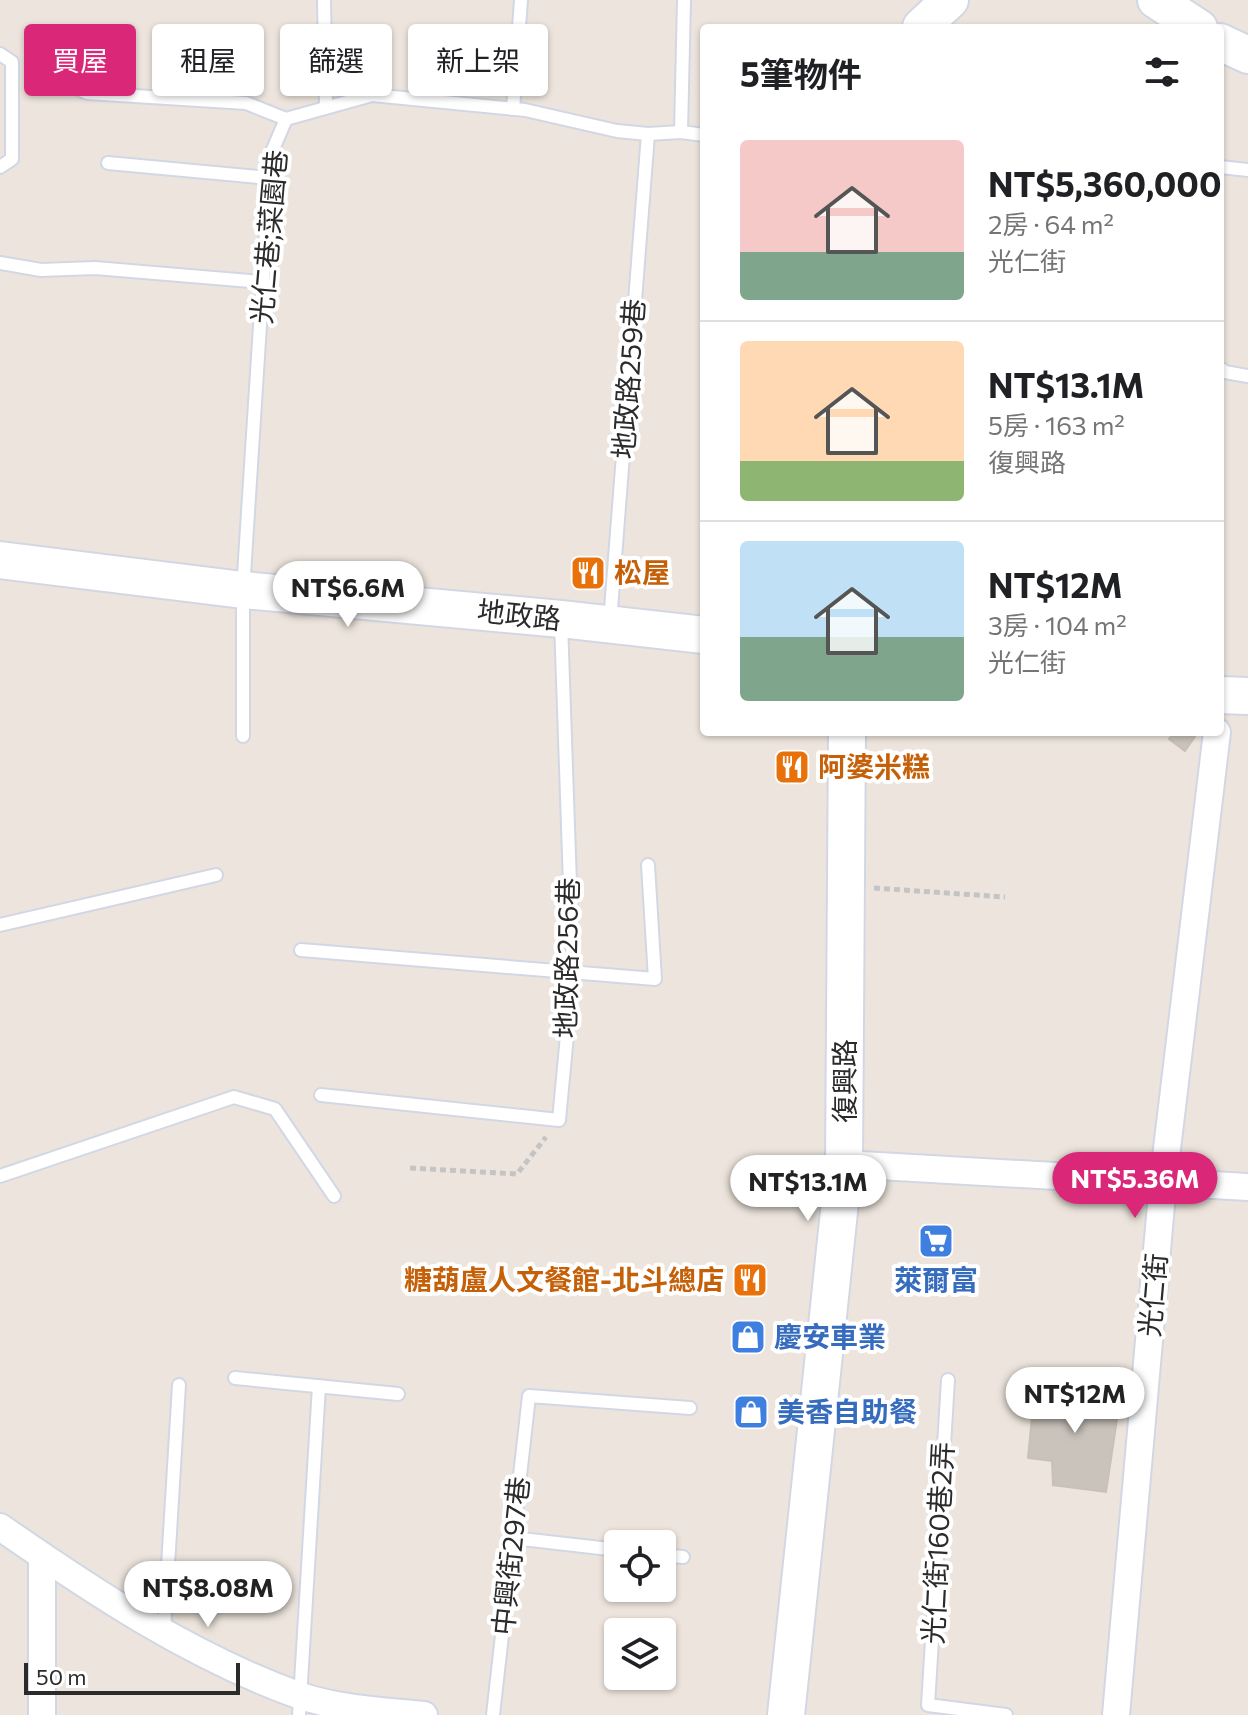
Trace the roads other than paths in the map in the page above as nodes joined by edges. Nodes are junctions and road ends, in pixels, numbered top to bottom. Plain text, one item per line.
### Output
1 (324, 0) edge
2 (521, 0) edge
3 (684, 0) edge
4 (950, 0) edge
5 (1156, 0) edge
6 (922, 18) edge
7 (1193, 24) edge
8 (1224, 44) edge
9 (0, 54) edge
10 (1248, 55) edge
11 (135, 96) edge
12 (326, 106) junction
13 (513, 109) junction
14 (286, 119) junction
15 (681, 132) junction
16 (648, 134) junction
17 (700, 134) edge
18 (108, 163) dead end
19 (0, 167) edge
20 (1224, 167) edge
21 (1248, 170) edge
22 (269, 178) junction
23 (0, 263) edge
24 (263, 282) junction
25 (1224, 371) edge
26 (1248, 376) edge
27 (0, 560) edge
28 (243, 590) junction
29 (561, 619) junction
30 (609, 624) junction
31 (700, 635) edge
32 (243, 736) dead end
33 (847, 736) edge
34 (1217, 736) edge
35 (648, 865) dead end
36 (216, 875) dead end
37 (0, 925) edge
38 (301, 950) dead end
39 (573, 972) junction
40 (321, 1095) dead end
41 (844, 1164) junction
42 (0, 1176) edge
43 (1163, 1182) junction
44 (1248, 1187) edge
45 (334, 1196) dead end
46 (235, 1378) dead end
47 (948, 1380) dead end
48 (179, 1385) dead end
49 (319, 1386) junction
50 (398, 1394) dead end
51 (690, 1408) dead end
52 (0, 1527) edge
53 (513, 1538) junction
54 (604, 1548) edge
55 (42, 1556) junction
56 (676, 1556) edge
57 (683, 1557) dead end
58 (164, 1634) junction
59 (299, 1705) edge
60 (42, 1715) edge
61 (424, 1715) edge
62 (493, 1715) edge
63 (786, 1715) edge
64 (1006, 1715) edge
65 (1116, 1715) edge

1 - 12 lane
2 - 13 lane
3 - 15 lane
4 - 6 street
5 - 7 street
8 - 10 street
9 - 19 lane
11 - 14 lane
12 - 13 lane, 光仁巷;菜園巷
12 - 14 lane, 光仁巷;菜園巷
13 - 16 lane, 光仁巷;菜園巷
14 - 22 lane, 光仁巷;菜園巷
15 - 16 lane, 光仁巷;菜園巷
15 - 17 lane, 光仁巷;菜園巷
16 - 30 lane, 地政路259巷
18 - 22 lane
20 - 21 lane
22 - 24 lane, 光仁巷;菜園巷
23 - 24 lane
24 - 28 lane, 光仁巷;菜園巷
25 - 26 lane
27 - 28 street, 地政路
28 - 29 street, 地政路
28 - 32 lane, 光仁巷;菜園巷
29 - 30 street, 地政路
29 - 39 lane, 地政路256巷
30 - 31 street, 地政路
33 - 41 street, 復興路
34 - 43 street, 光仁街
35 - 39 lane
36 - 37 lane
38 - 39 lane
39 - 40 lane, 地政路256巷
41 - 43 street
41 - 63 street, 復興路
42 - 45 lane
43 - 44 street
43 - 65 street, 光仁街
46 - 49 lane
47 - 64 lane, 光仁街160巷2弄
48 - 58 lane
49 - 50 lane
49 - 59 lane
51 - 53 lane, 中興街297巷
52 - 55 street
53 - 54 lane
53 - 62 lane, 中興街297巷
55 - 58 street
55 - 60 street
56 - 57 lane
58 - 59 street
59 - 61 street

